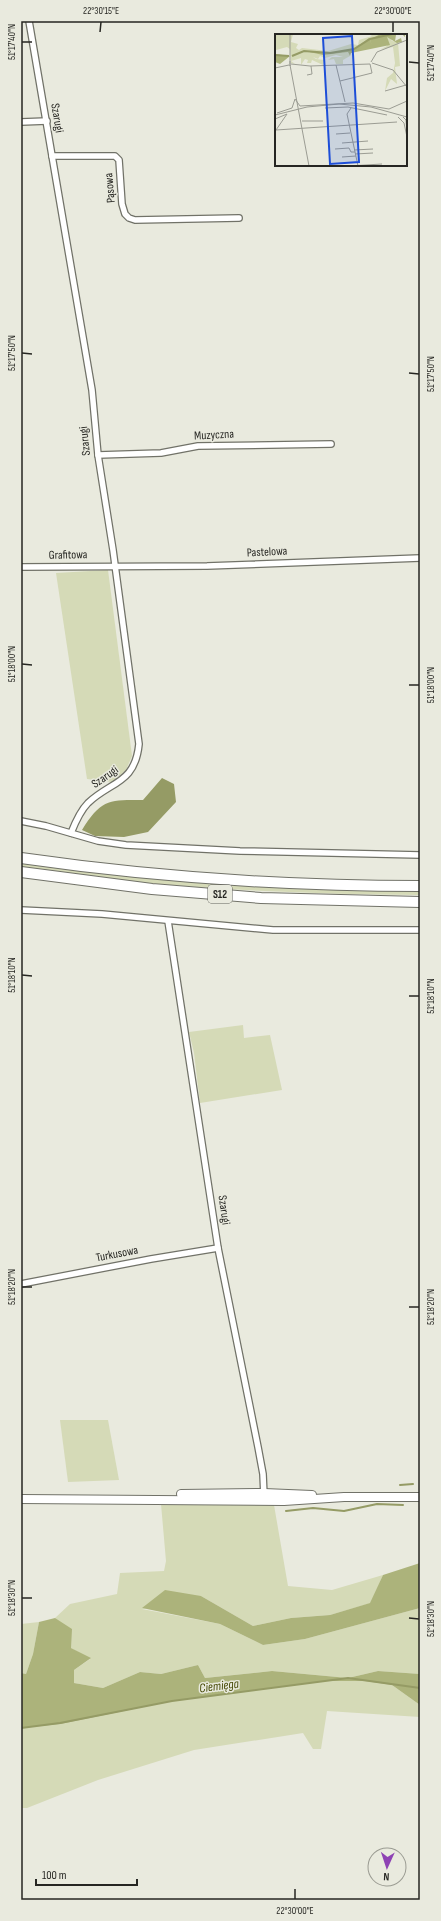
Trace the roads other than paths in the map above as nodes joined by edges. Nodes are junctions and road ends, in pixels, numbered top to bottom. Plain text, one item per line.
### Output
1 (29, 21) edge
2 (46, 121) junction
3 (21, 122) edge
4 (52, 156) junction
5 (239, 218) dead end
6 (332, 444) dead end
7 (98, 455) junction
8 (420, 558) edge
9 (114, 566) junction
10 (21, 567) edge
11 (21, 821) edge
12 (71, 833) junction
13 (420, 855) edge
14 (21, 858) edge
15 (21, 872) edge
16 (420, 886) edge
17 (420, 902) edge
18 (21, 910) edge
19 (168, 921) junction
20 (420, 930) edge
21 (218, 1248) junction
22 (21, 1284) edge
23 (264, 1497) junction
24 (420, 1497) edge
25 (21, 1499) edge

1 - 2 street, Szarugi
2 - 3 street
2 - 4 street, Szarugi
4 - 5 street, Pąsowa
4 - 7 street, Szarugi
6 - 7 street, Muzyczna
7 - 9 street, Szarugi
8 - 9 street, Pastelowa
9 - 10 street, Grafitowa
9 - 12 street, Szarugi
11 - 12 street
12 - 13 street
14 - 16 highway, S12
15 - 17 highway, S12
18 - 19 street
19 - 20 street
19 - 21 street, Szarugi
21 - 22 street, Turkusowa
21 - 23 street, Szarugi
23 - 24 main road
23 - 25 main road

